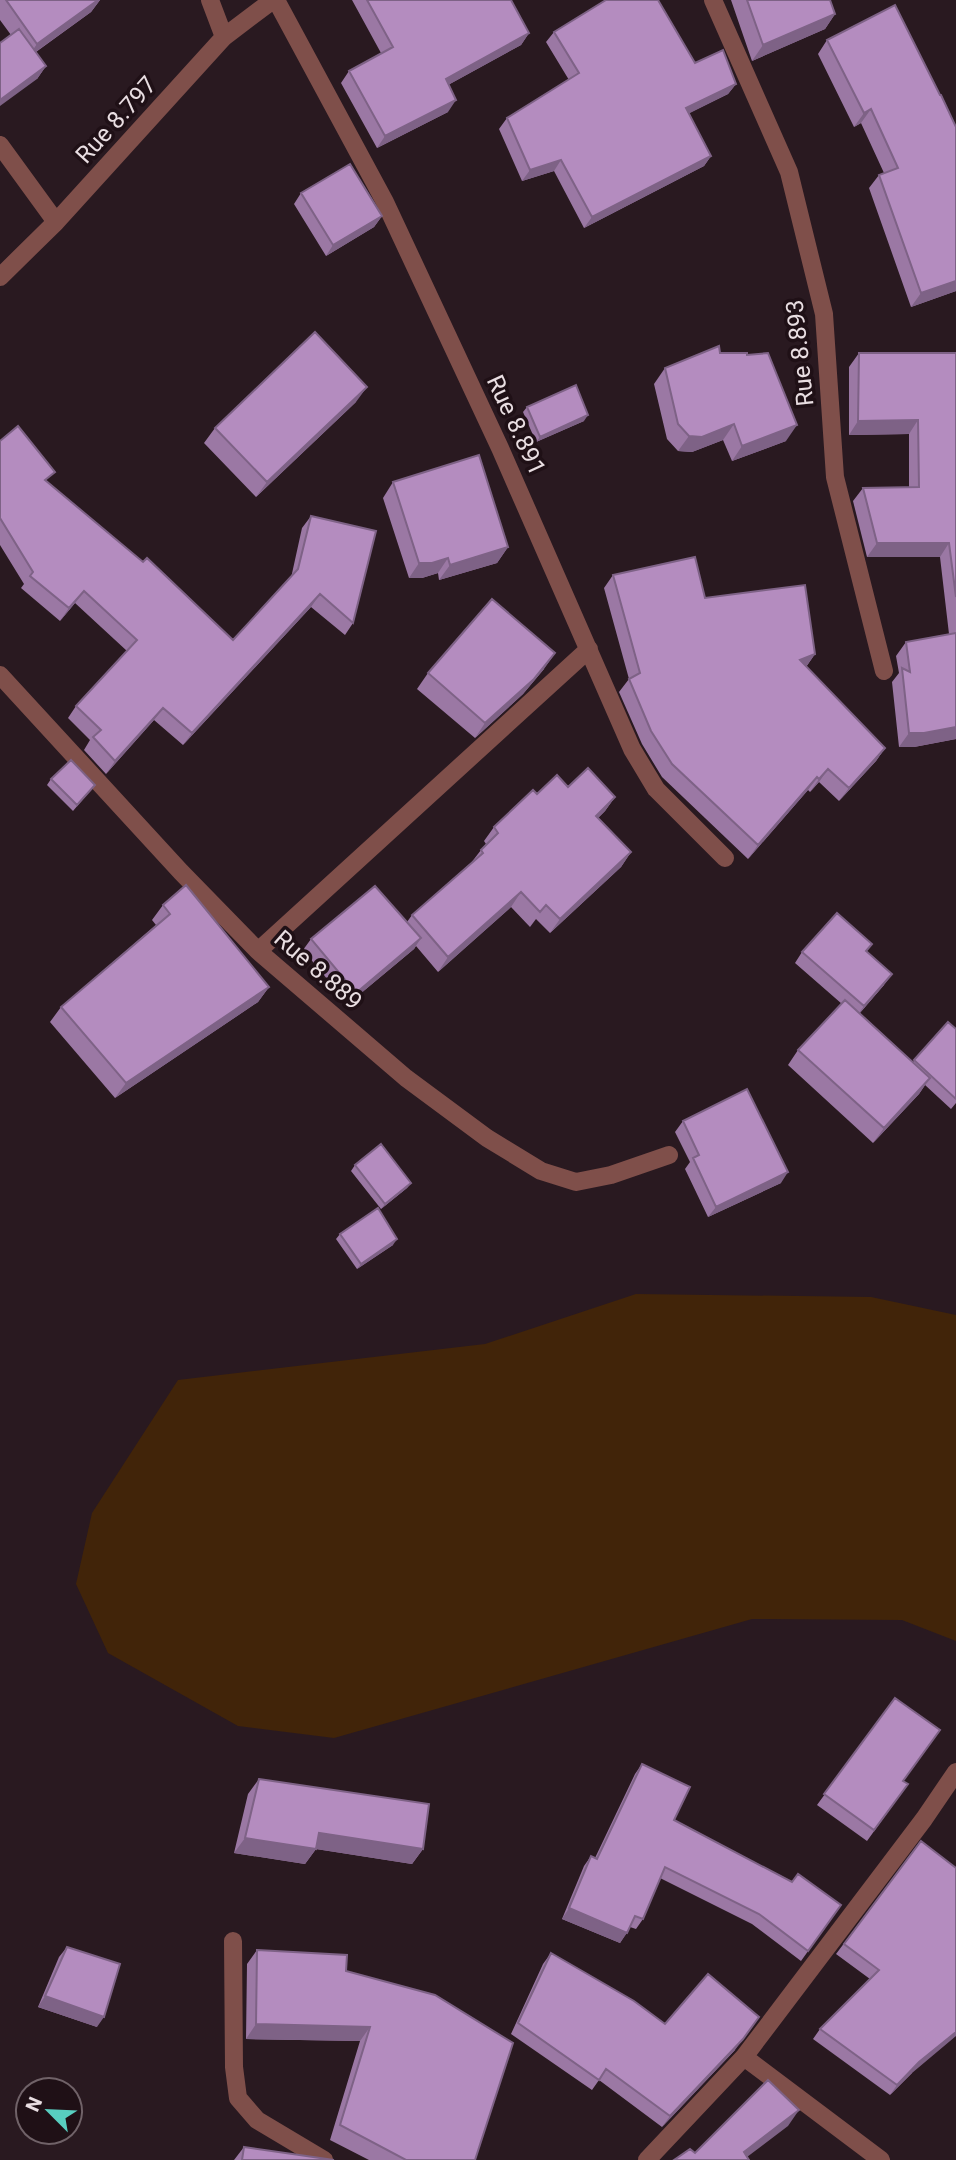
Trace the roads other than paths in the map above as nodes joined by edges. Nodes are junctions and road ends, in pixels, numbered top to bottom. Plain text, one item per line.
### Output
1 (210, 0) edge
2 (274, 0) edge
3 (713, 0) edge
4 (224, 37) junction
5 (0, 145) edge
6 (56, 222) junction
7 (0, 277) edge
8 (589, 649) junction
9 (884, 671) dead end
10 (0, 675) edge
11 (725, 858) dead end
12 (258, 951) junction
13 (670, 1155) dead end
14 (956, 1772) edge
15 (233, 1941) dead end
16 (744, 2057) junction
17 (324, 2160) edge
18 (647, 2160) edge
19 (881, 2160) edge

1 - 4 street
2 - 4 street, Rue 8.797
2 - 8 street, Rue 8.891
3 - 9 street, Rue 8.893
4 - 6 street, Rue 8.797
5 - 6 street
6 - 7 street, Rue 8.797
8 - 11 street, Rue 8.891
8 - 12 street
10 - 12 street, Rue 8.889
12 - 13 street, Rue 8.889
14 - 16 street
15 - 17 street
16 - 18 street
16 - 19 street

